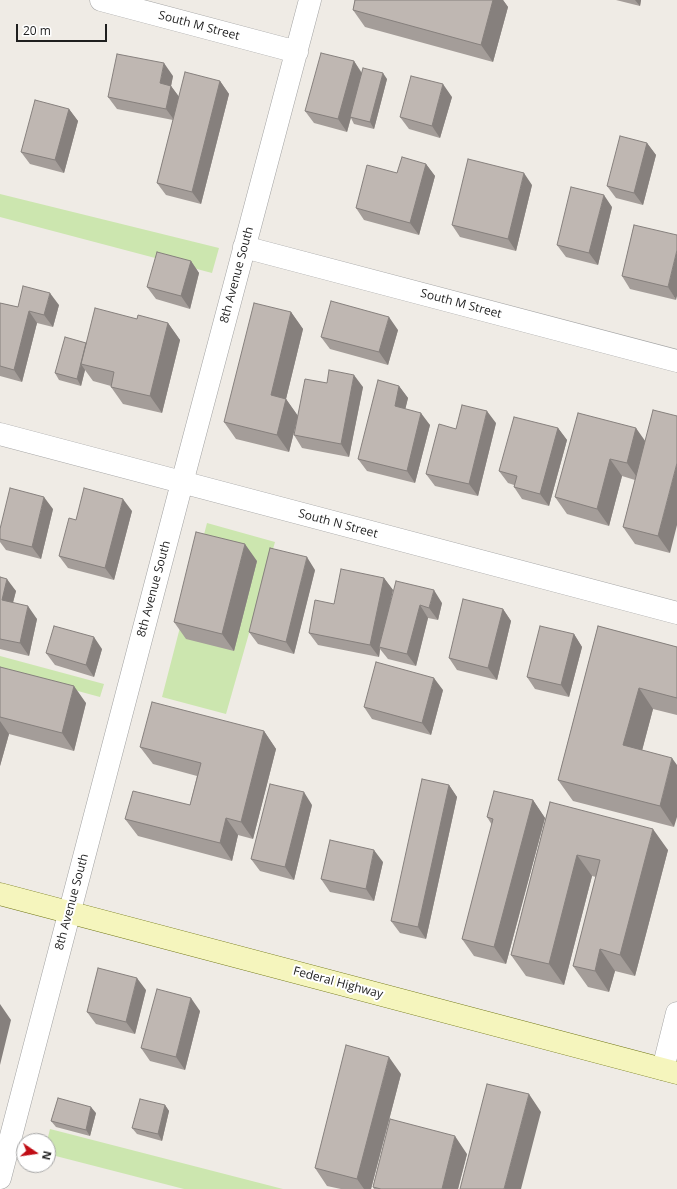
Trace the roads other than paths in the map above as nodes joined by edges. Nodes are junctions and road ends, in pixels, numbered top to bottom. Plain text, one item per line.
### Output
1 (100, 0) edge
2 (310, 0) edge
3 (297, 52) junction
4 (244, 247) junction
5 (677, 361) edge
6 (0, 434) edge
7 (182, 482) junction
8 (677, 613) edge
9 (0, 894) edge
10 (69, 912) junction
11 (677, 1013) edge
12 (670, 1071) edge
13 (0, 1178) edge

1 - 3 street, South M Street
2 - 3 street, 8th Avenue South
3 - 4 street, 8th Avenue South
4 - 5 street, South M Street
4 - 7 street, 8th Avenue South
6 - 7 street, South N Street
7 - 8 street, South N Street
7 - 10 street, 8th Avenue South
9 - 10 main road, Federal Highway
10 - 12 main road, Federal Highway
10 - 13 street, 8th Avenue South
11 - 12 street

